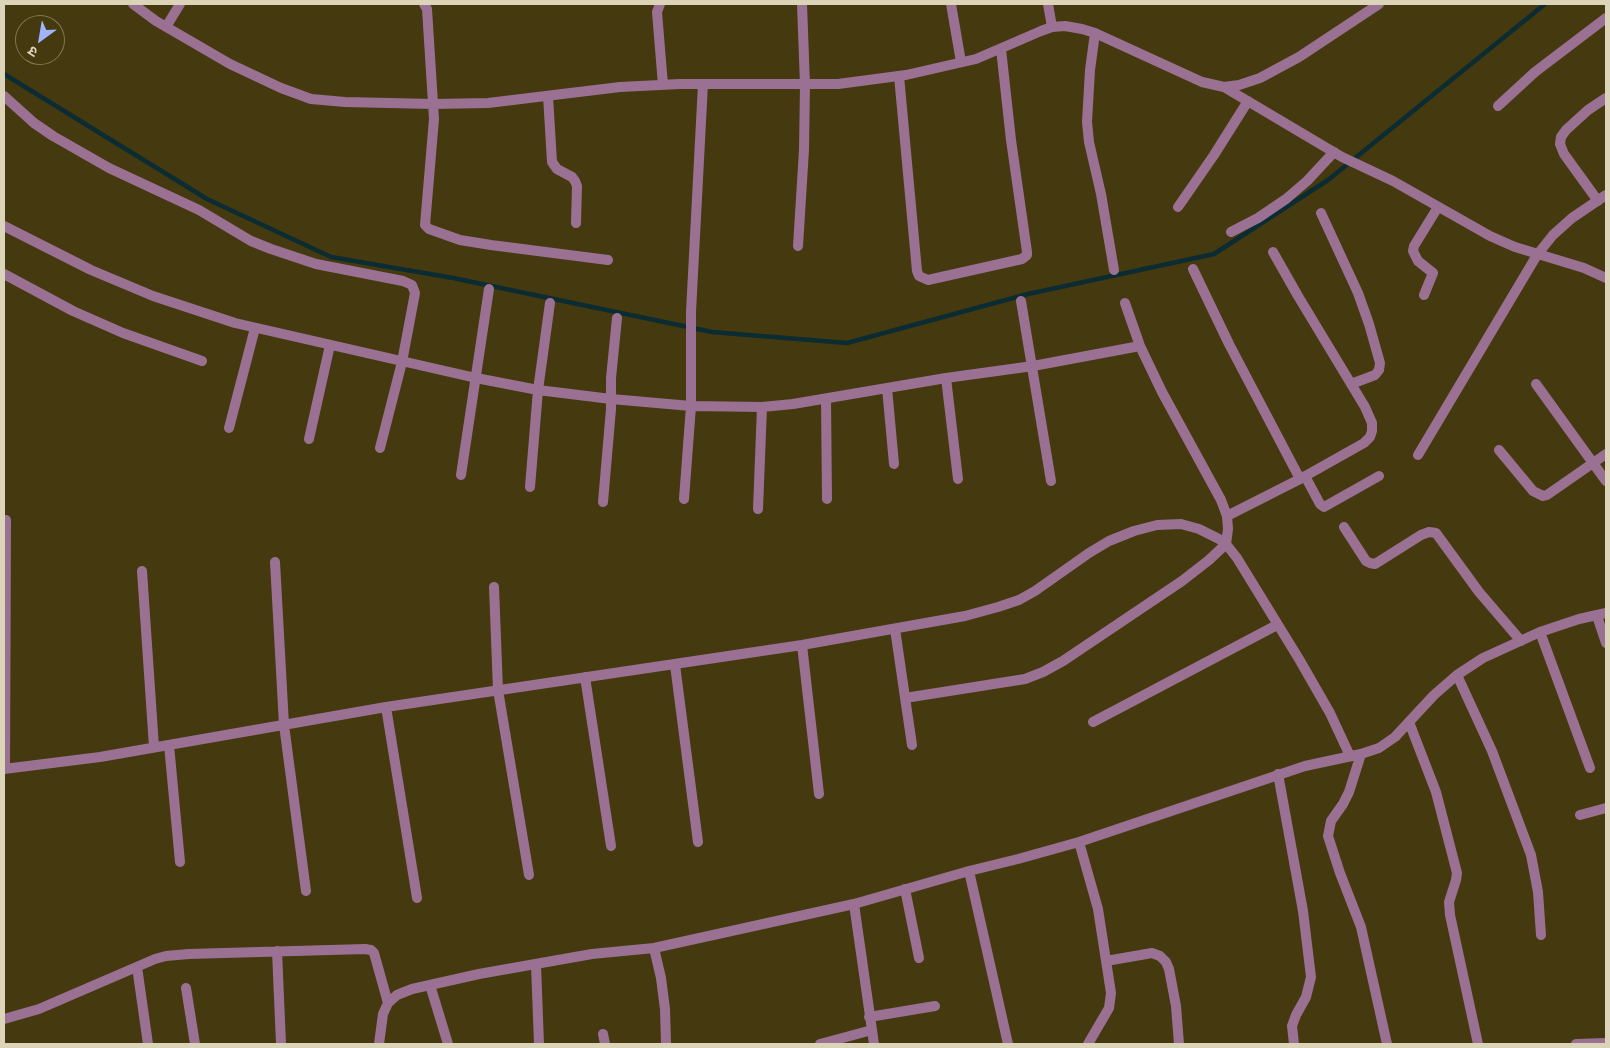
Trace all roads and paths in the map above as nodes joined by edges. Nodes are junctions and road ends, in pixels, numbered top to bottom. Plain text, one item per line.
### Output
1 (132, 4) edge
2 (180, 4) edge
3 (424, 4) edge
4 (660, 4) edge
5 (802, 4) edge
6 (951, 4) edge
7 (1048, 4) edge
8 (1379, 4) edge
9 (1606, 18) edge
10 (166, 27) junction
11 (1052, 27) junction
12 (1094, 33) junction
13 (1000, 49) junction
14 (961, 62) junction
15 (899, 76) junction
16 (663, 84) junction
17 (703, 84) junction
18 (805, 85) junction
19 (1224, 87) junction
20 (548, 96) junction
21 (1606, 98) edge
22 (5, 101) edge
23 (1248, 102) junction
24 (433, 104) junction
25 (1498, 106) dead end
26 (1338, 155) junction
27 (1602, 198) edge
28 (1178, 207) dead end
29 (1438, 207) junction
30 (1321, 213) dead end
31 (576, 223) dead end
32 (4, 226) edge
33 (1231, 232) dead end
34 (798, 246) dead end
35 (1273, 252) dead end
36 (1538, 255) junction
37 (608, 260) dead end
38 (1194, 269) dead end
39 (1114, 270) dead end
40 (4, 274) edge
41 (1606, 278) edge
42 (489, 289) dead end
43 (1424, 295) dead end
44 (1021, 301) dead end
45 (550, 303) dead end
46 (1125, 303) dead end
47 (617, 318) dead end
48 (255, 328) junction
49 (330, 345) junction
50 (1140, 346) junction
51 (202, 361) dead end
52 (402, 362) junction
53 (1033, 366) junction
54 (476, 378) junction
55 (946, 378) junction
56 (1351, 384) junction
57 (1536, 384) dead end
58 (887, 388) junction
59 (538, 390) junction
60 (611, 399) junction
61 (826, 400) junction
62 (690, 406) junction
63 (762, 407) junction
64 (229, 428) dead end
65 (309, 439) dead end
66 (380, 448) dead end
67 (1499, 450) dead end
68 (1606, 454) edge
69 (1418, 455) dead end
70 (1593, 463) junction
71 (894, 464) dead end
72 (462, 475) dead end
73 (1379, 476) dead end
74 (958, 478) dead end
75 (1302, 478) junction
76 (1050, 480) dead end
77 (1606, 481) edge
78 (530, 487) dead end
79 (684, 499) dead end
80 (827, 499) dead end
81 (603, 502) dead end
82 (758, 509) dead end
83 (1227, 516) junction
84 (6, 520) dead end
85 (1344, 528) dead end
86 (1226, 544) junction
87 (275, 562) dead end
88 (142, 571) dead end
89 (494, 587) dead end
90 (1601, 615) edge
91 (1277, 625) junction
92 (895, 629) junction
93 (1540, 632) junction
94 (1521, 641) junction
95 (1606, 643) edge
96 (802, 646) junction
97 (676, 665) junction
98 (1457, 675) junction
99 (586, 677) junction
100 (498, 690) junction
101 (905, 698) junction
102 (386, 707) junction
103 (1093, 722) dead end
104 (1409, 722) junction
105 (284, 725) junction
106 (169, 745) junction
107 (912, 745) dead end
108 (154, 748) junction
109 (1361, 754) junction
110 (1350, 756) junction
111 (1590, 768) dead end
112 (4, 769) edge
113 (1278, 774) junction
114 (819, 794) dead end
115 (1606, 808) edge
116 (1580, 815) dead end
117 (698, 842) dead end
118 (1079, 842) junction
119 (611, 846) dead end
120 (180, 862) dead end
121 (969, 871) junction
122 (529, 875) dead end
123 (905, 890) junction
124 (306, 891) dead end
125 (417, 898) dead end
126 (854, 904) junction
127 (1541, 935) dead end
128 (654, 948) junction
129 (277, 951) junction
130 (1106, 956) junction
131 (919, 958) dead end
132 (536, 964) junction
133 (137, 967) junction
134 (430, 985) junction
135 (186, 988) dead end
136 (388, 1003) junction
137 (935, 1006) dead end
138 (869, 1017) junction
139 (4, 1019) edge
140 (872, 1030) junction
141 (1606, 1043) edge
142 (148, 1044) edge
143 (195, 1044) edge
144 (281, 1044) edge
145 (379, 1044) edge
146 (448, 1044) edge
147 (539, 1044) edge
148 (666, 1044) edge
149 (820, 1044) edge
150 (874, 1044) edge
151 (1008, 1044) edge
152 (1088, 1044) edge
153 (1179, 1044) edge
154 (1294, 1044) edge
155 (1387, 1044) edge
156 (1478, 1044) edge
157 (1576, 1044) edge

1 - 10 street
2 - 10 street
3 - 24 street
4 - 16 street
5 - 18 street
6 - 14 street
7 - 11 street
8 - 19 street
9 - 25 street
10 - 24 street
11 - 12 street
11 - 13 street
12 - 19 street
12 - 39 street
13 - 14 street
13 - 15 street
14 - 15 street
15 - 18 street
16 - 17 street
16 - 20 street
17 - 18 street
17 - 62 street
18 - 34 street
19 - 23 street
20 - 24 street
20 - 31 street
21 - 27 street
22 - 52 street
23 - 26 street
23 - 28 street
24 - 37 street
26 - 29 street
26 - 33 street
27 - 36 street
29 - 36 street
29 - 43 street
30 - 56 street
32 - 48 street
35 - 56 street
36 - 41 street
36 - 69 street
38 - 75 street
40 - 51 street
42 - 54 street
44 - 53 street
45 - 59 street
46 - 50 street
47 - 60 street
48 - 49 street
48 - 64 street
49 - 52 street
49 - 65 street
50 - 53 street
50 - 83 street
52 - 54 street
52 - 66 street
53 - 55 street
53 - 76 street
54 - 59 street
54 - 72 street
55 - 58 street
55 - 74 street
56 - 75 street
57 - 70 street
58 - 61 street
58 - 71 street
59 - 60 street
59 - 78 street
60 - 62 street
60 - 81 street
61 - 63 street
61 - 80 street
62 - 63 street
62 - 79 street
63 - 82 street
67 - 70 street
68 - 70 street
70 - 77 street
73 - 75 street
75 - 83 street
83 - 86 street
84 - 112 street
85 - 94 street
86 - 91 street
86 - 92 street
86 - 101 street
87 - 105 street
88 - 108 street
89 - 100 street
90 - 93 street
90 - 95 street
91 - 103 street
91 - 110 street
92 - 96 street
92 - 101 street
93 - 94 street
93 - 111 street
94 - 98 street
96 - 97 street
96 - 114 street
97 - 99 street
97 - 117 street
98 - 104 street
98 - 127 street
99 - 100 street
99 - 119 street
100 - 102 street
100 - 122 street
101 - 107 street
102 - 105 street
102 - 125 street
104 - 109 street
104 - 156 street
105 - 106 street
105 - 124 street
106 - 108 street
106 - 120 street
108 - 112 street
109 - 110 street
109 - 155 street
110 - 113 street
113 - 118 street
113 - 154 street
115 - 116 street
118 - 121 street
118 - 130 street
121 - 123 street
121 - 151 street
123 - 126 street
123 - 131 street
126 - 128 street
126 - 138 street
128 - 132 street
128 - 148 street
129 - 133 street
129 - 136 street
129 - 144 street
130 - 152 street
130 - 153 street
132 - 134 street
132 - 147 street
133 - 139 street
133 - 142 street
134 - 136 street
134 - 146 street
135 - 143 street
136 - 145 street
137 - 138 street
138 - 140 street
140 - 149 street
140 - 150 street
141 - 157 street

